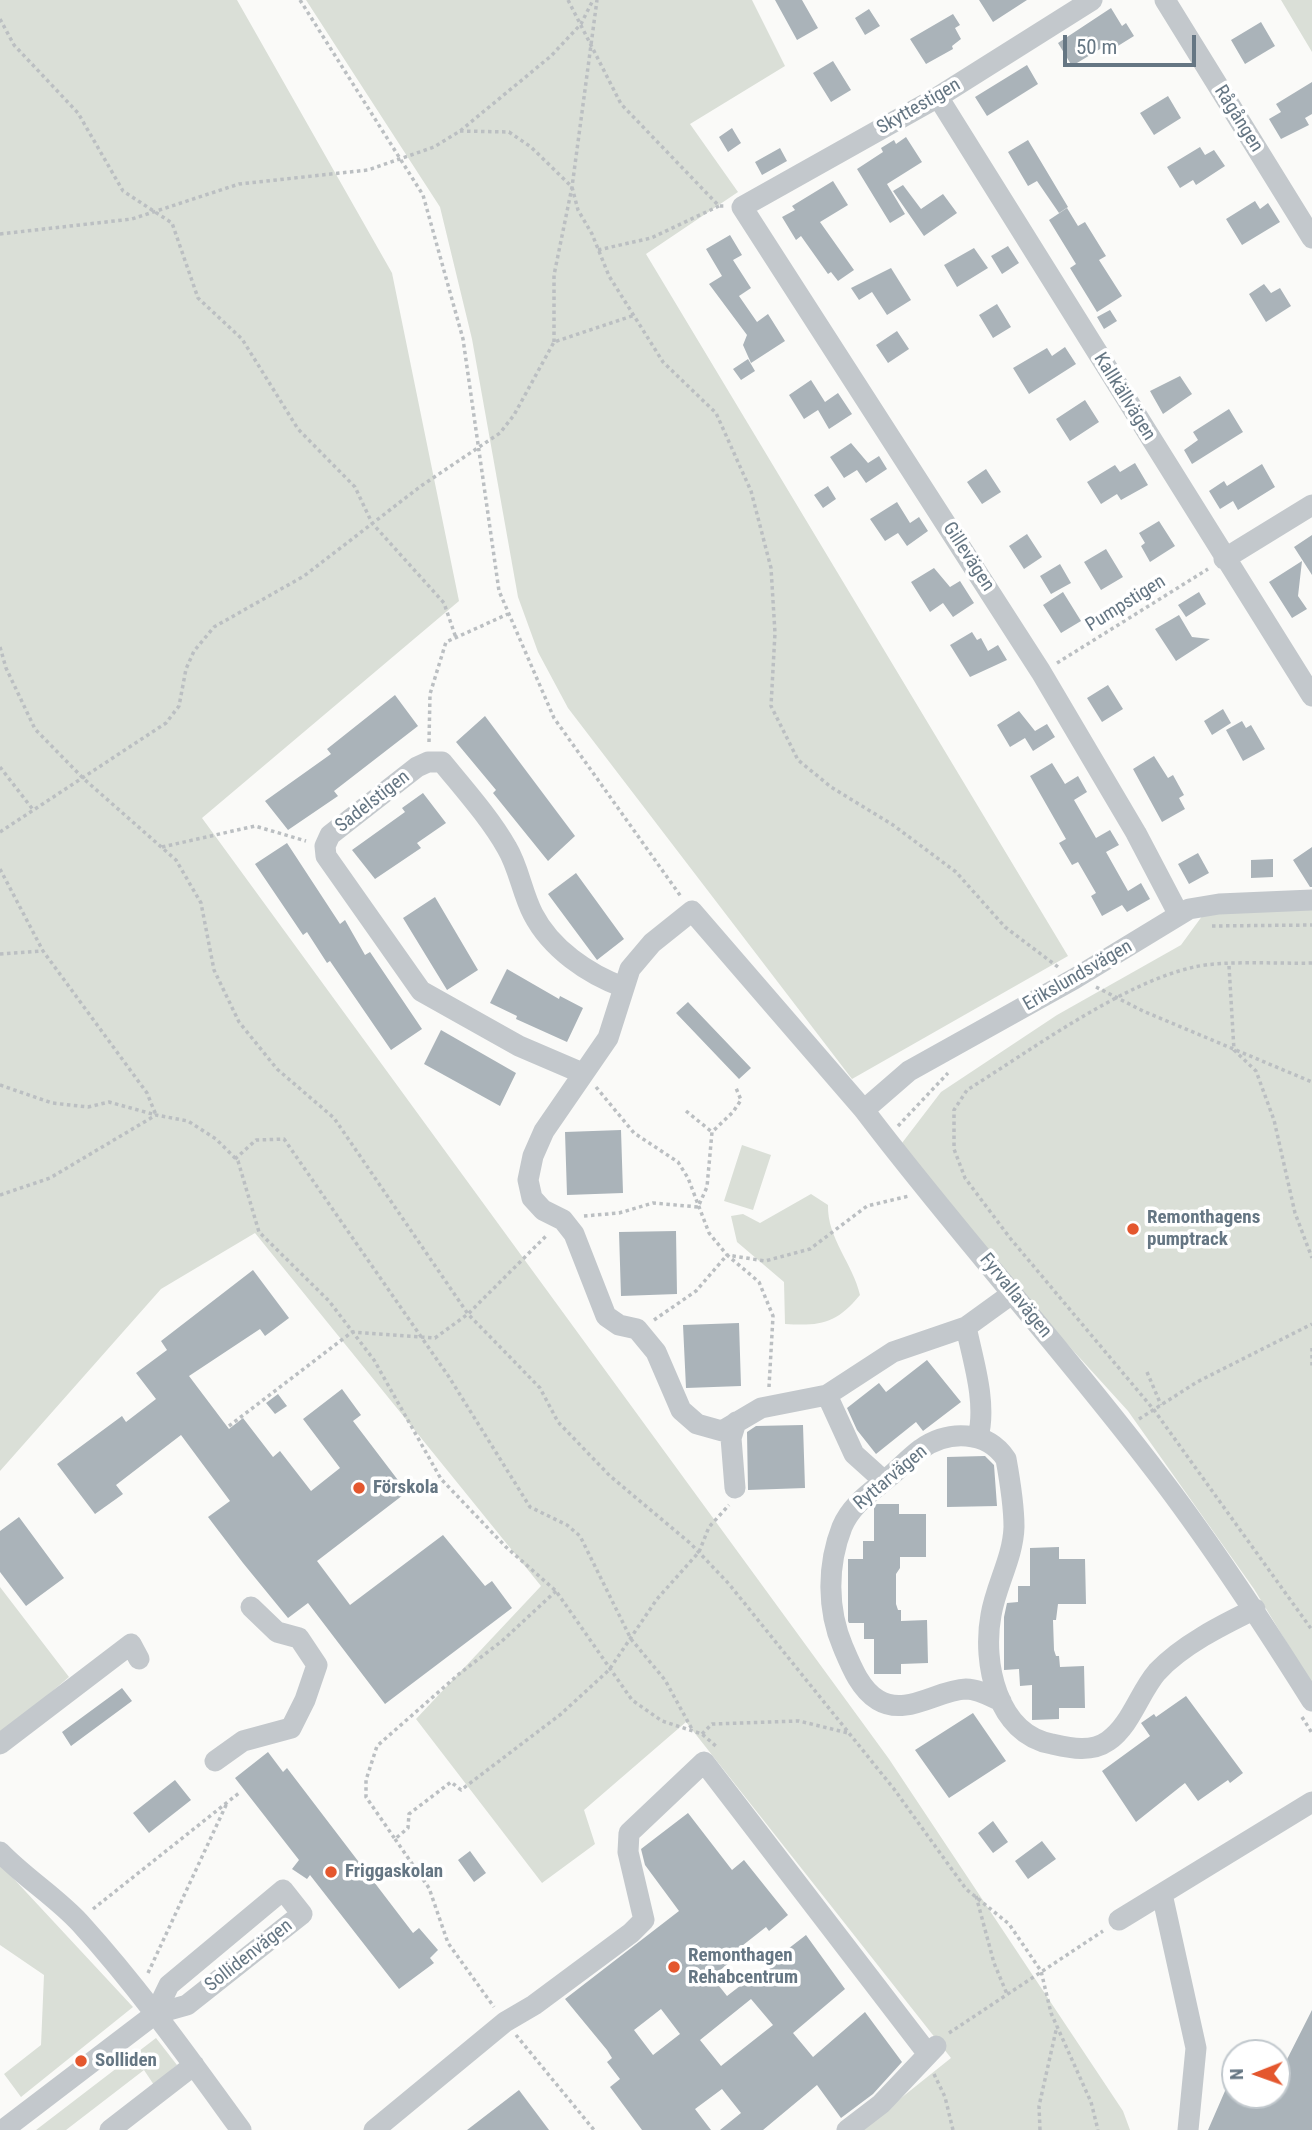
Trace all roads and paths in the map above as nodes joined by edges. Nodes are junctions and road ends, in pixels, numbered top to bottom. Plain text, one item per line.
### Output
1 (300, 0) edge
2 (568, 0) edge
3 (595, 0) edge
4 (1092, 0) edge
5 (1165, 0) edge
6 (0, 19) edge
7 (581, 24) junction
8 (591, 46) junction
9 (938, 97) junction
10 (460, 131) junction
11 (399, 157) junction
12 (572, 187) junction
13 (719, 206) junction
14 (742, 207) junction
15 (156, 210) junction
16 (0, 234) edge
17 (1312, 238) edge
18 (598, 250) junction
19 (635, 315) junction
20 (554, 342) junction
21 (478, 450) junction
22 (1312, 505) edge
23 (372, 523) junction
24 (1224, 559) junction
25 (509, 614) junction
26 (456, 638) junction
27 (0, 648) edge
28 (1041, 672) junction
29 (1312, 696) edge
30 (428, 762) junction
31 (0, 767) edge
32 (84, 779) junction
33 (34, 811) junction
34 (0, 832) edge
35 (326, 846) junction
36 (162, 848) junction
37 (0, 869) edge
38 (1312, 900) edge
39 (692, 911) junction
40 (1179, 915) junction
41 (1312, 925) edge
42 (1202, 926) dead end
43 (43, 951) junction
44 (0, 954) edge
45 (1312, 962) edge
46 (1228, 966) junction
47 (1072, 980) junction
48 (623, 988) junction
49 (1117, 998) junction
50 (1234, 1050) junction
51 (582, 1073) junction
52 (1312, 1083) edge
53 (0, 1086) edge
54 (736, 1088) dead end
55 (864, 1110) junction
56 (686, 1111) dead end
57 (156, 1115) junction
58 (712, 1132) junction
59 (235, 1159) junction
60 (914, 1193) dead end
61 (0, 1195) edge
62 (698, 1207) junction
63 (563, 1220) junction
64 (727, 1255) junction
65 (1312, 1258) edge
66 (1013, 1293) junction
67 (468, 1314) junction
68 (1312, 1324) edge
69 (965, 1326) junction
70 (637, 1329) junction
71 (352, 1332) junction
72 (421, 1336) junction
73 (1312, 1348) edge
74 (1312, 1367) edge
75 (1147, 1372) dead end
76 (827, 1395) junction
77 (1161, 1405) junction
78 (767, 1406) junction
79 (1154, 1409) junction
80 (736, 1422) junction
81 (229, 1426) dead end
82 (1123, 1430) junction
83 (978, 1437) junction
84 (884, 1481) junction
85 (735, 1488) joint
86 (699, 1552) junction
87 (556, 1591) junction
88 (251, 1607) dead end
89 (1255, 1609) junction
90 (1312, 1630) edge
91 (631, 1639) junction
92 (139, 1659) dead end
93 (609, 1670) junction
94 (1312, 1701) edge
95 (1001, 1702) junction
96 (693, 1731) junction
97 (849, 1733) junction
98 (0, 1744) edge
99 (215, 1761) dead end
100 (239, 1793) dead end
101 (1312, 1801) edge
102 (227, 1803) junction
103 (395, 1839) junction
104 (0, 1852) edge
105 (1162, 1894) junction
106 (976, 1896) junction
107 (1119, 1920) joint
108 (78, 1921) junction
109 (1041, 1971) junction
110 (138, 1994) junction
111 (1007, 1994) junction
112 (155, 2014) junction
113 (505, 2022) junction
114 (1057, 2025) junction
115 (932, 2049) junction
116 (194, 2065) junction
117 (3, 2130) edge
118 (110, 2130) edge
119 (241, 2130) edge
120 (374, 2130) edge
121 (594, 2130) edge
122 (847, 2130) edge
123 (953, 2130) edge
124 (1040, 2130) edge
125 (1098, 2130) edge
126 (1188, 2130) edge

1 - 11 path
2 - 7 path
3 - 7 path
3 - 8 path
4 - 9 street, Skyttestigen
5 - 17 street, Rågången
6 - 15 path
7 - 8 path
7 - 10 path
8 - 12 path
8 - 13 path
9 - 14 street, Skyttestigen
9 - 24 street, Kallkällvägen
10 - 11 path
10 - 12 path
11 - 15 path
11 - 21 path
12 - 18 path
12 - 20 path
13 - 14 path
13 - 18 path
14 - 28 street, Gillevägen
15 - 16 path
15 - 23 path
18 - 19 path
19 - 20 path
19 - 47 path
20 - 21 path
21 - 23 path
21 - 25 path
22 - 24 street
23 - 26 path
23 - 32 path
24 - 28 path, Pumpstigen
24 - 29 street, Kallkällvägen
25 - 26 path
25 - 39 path
26 - 30 path
27 - 32 path
28 - 40 street, Gillevägen
30 - 35 street, Sadelstigen
30 - 48 street, Sadelstigen
31 - 33 path
32 - 33 path
32 - 36 path
33 - 34 path
35 - 36 path
35 - 51 street, Sadelstigen
36 - 67 path
37 - 43 path
38 - 40 street, Erikslundsvägen
39 - 48 street
39 - 55 street, Fyrvallavägen
40 - 47 street, Erikslundsvägen
41 - 42 path
43 - 44 path
43 - 57 path
45 - 46 path
46 - 49 path
46 - 50 path
47 - 49 path
47 - 55 street, Erikslundsvägen
48 - 51 street
49 - 50 path
49 - 79 path
50 - 52 path
50 - 65 path
51 - 62 path
51 - 63 street
53 - 57 path
54 - 58 path
55 - 66 street, Fyrvallavägen
56 - 58 path
57 - 59 path
57 - 61 path
58 - 62 path
59 - 71 path
59 - 72 path
60 - 64 path
62 - 63 path
62 - 64 path
63 - 67 path
63 - 70 street
64 - 70 path
64 - 78 path
66 - 69 street
66 - 82 street, Fyrvallavägen
67 - 72 path
67 - 86 path
68 - 77 path
69 - 76 street
69 - 83 street
70 - 80 street
71 - 72 path
71 - 81 path
71 - 87 path
72 - 91 path
73 - 74 path
75 - 77 path
76 - 78 street
76 - 84 street
77 - 79 path
78 - 80 street
79 - 82 path
79 - 90 path
80 - 85 street
82 - 89 street, Fyrvallavägen
83 - 84 street, Ryttarvägen
83 - 95 street
84 - 95 street, Ryttarvägen
85 - 86 path
86 - 91 path
86 - 97 path
87 - 93 path
87 - 103 path
88 - 99 street
89 - 94 street, Fyrvallavägen
89 - 95 street
91 - 93 path
91 - 96 path
92 - 98 street
93 - 96 path
93 - 103 path
96 - 97 path
97 - 106 path
100 - 102 path
101 - 105 street
102 - 108 path
102 - 110 path
103 - 113 path
104 - 108 street
105 - 107 street
105 - 126 street
106 - 109 path
106 - 111 path
107 - 109 path
108 - 110 street
109 - 111 path
109 - 114 path
110 - 112 street
111 - 115 path
112 - 112 street, Sollidenvägen
112 - 116 street
112 - 117 street
113 - 115 street
113 - 120 street
113 - 121 path
114 - 124 path
114 - 125 path
115 - 122 street
115 - 123 path
116 - 118 street
116 - 119 street

